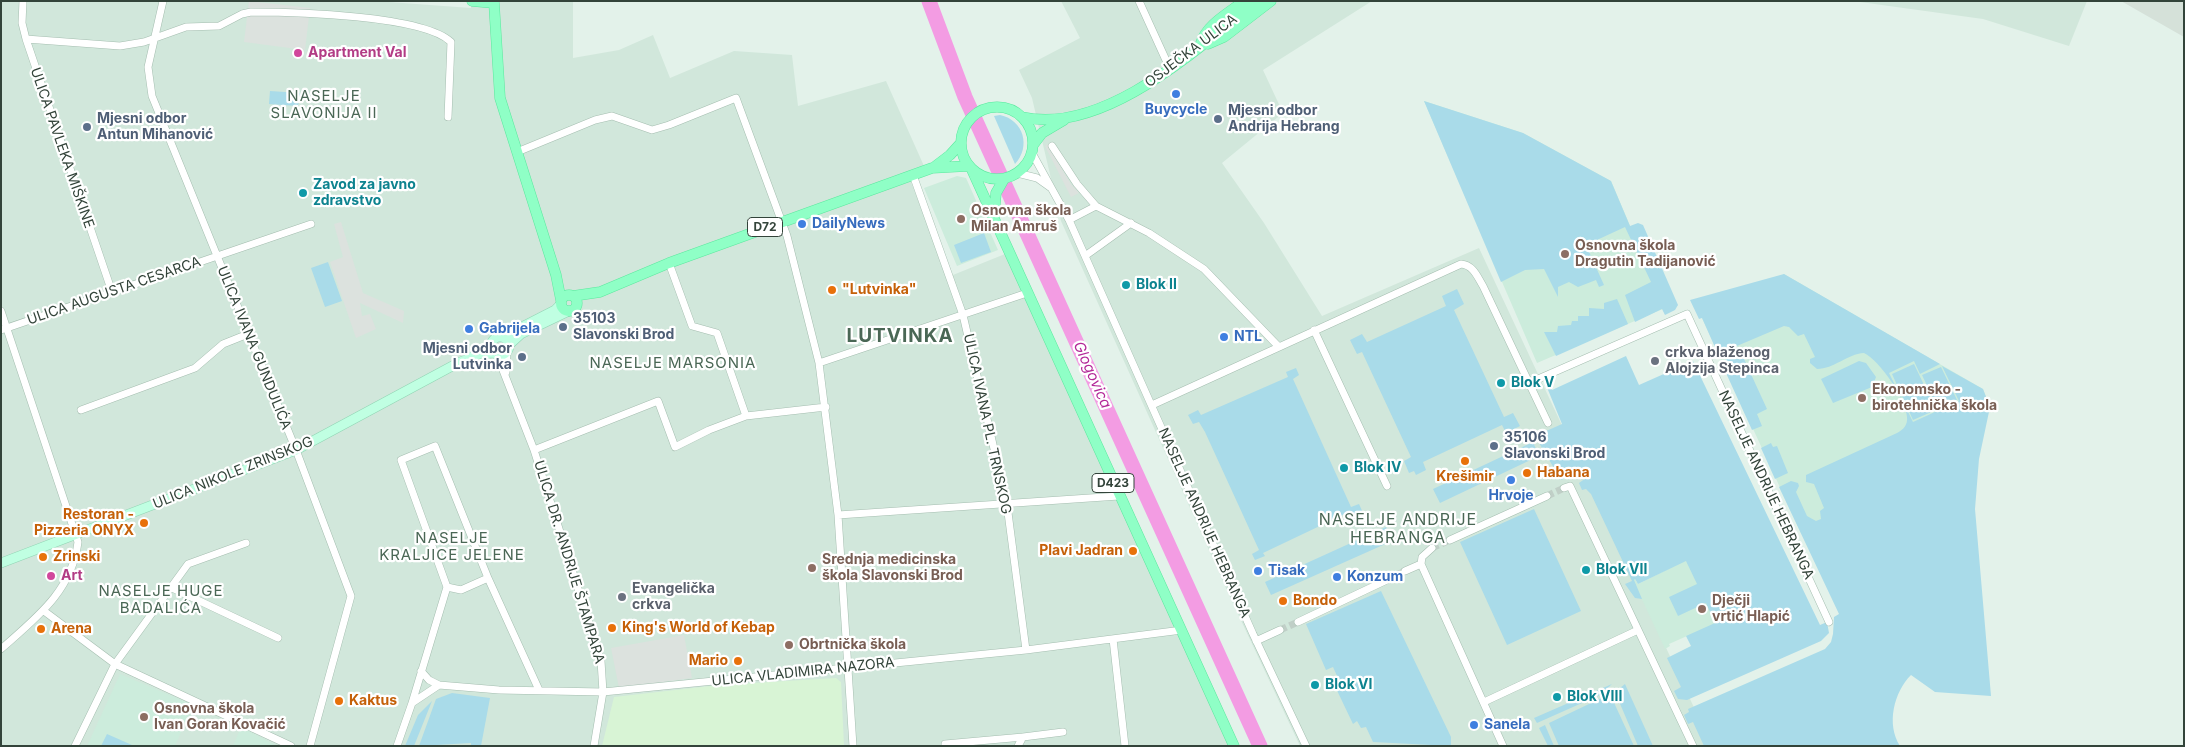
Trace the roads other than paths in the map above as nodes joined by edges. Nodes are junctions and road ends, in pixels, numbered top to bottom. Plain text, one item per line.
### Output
1 (23, 1) edge
2 (472, 1) edge
3 (1139, 1) edge
4 (1244, 1) edge
5 (1257, 1) edge
6 (1271, 1) edge
7 (494, 2) edge
8 (162, 4) edge
9 (26, 39) junction
10 (155, 39) junction
11 (1200, 46) junction
12 (1170, 69) junction
13 (448, 117) dead end
14 (1022, 117) junction
15 (1067, 118) junction
16 (960, 144) junction
17 (1052, 146) dead end
18 (1032, 149) junction
19 (518, 152) junction
20 (932, 168) junction
21 (970, 168) junction
22 (914, 175) junction
23 (1011, 176) junction
24 (1051, 188) junction
25 (1096, 206) junction
26 (994, 219) junction
27 (1069, 220) junction
28 (782, 221) junction
29 (1131, 223) junction
30 (311, 224) dead end
31 (217, 256) junction
32 (1085, 256) junction
33 (669, 263) junction
34 (556, 275) junction
35 (112, 292) junction
36 (600, 292) junction
37 (1027, 293) junction
38 (572, 295) junction
39 (561, 302) junction
40 (573, 309) junction
41 (1, 311) edge
42 (963, 315) junction
43 (4, 329) edge
44 (1314, 330) junction
45 (248, 334) junction
46 (502, 337) junction
47 (491, 342) junction
48 (1278, 346) junction
49 (508, 348) junction
50 (495, 354) junction
51 (819, 363) junction
52 (456, 364) junction
53 (507, 382) junction
54 (1529, 383) junction
55 (1152, 405) junction
56 (826, 408) junction
57 (81, 410) dead end
58 (746, 416) junction
59 (1548, 423) dead end
60 (296, 450) junction
61 (534, 450) junction
62 (1387, 486) dead end
63 (1564, 488) dead end
64 (1119, 496) junction
65 (1547, 496) tunnel mouth
66 (1007, 505) junction
67 (838, 515) junction
68 (78, 534) junction
69 (1450, 540) tunnel mouth
70 (246, 543) dead end
71 (1432, 548) tunnel mouth
72 (1, 563) edge
73 (1421, 564) junction
74 (1405, 571) tunnel mouth
75 (488, 578) junction
76 (1389, 579) tunnel mouth
77 (447, 586) junction
78 (170, 587) junction
79 (44, 611) junction
80 (1298, 622) tunnel mouth
81 (1829, 622) dead end
82 (1182, 630) junction
83 (1280, 630) tunnel mouth
84 (1638, 630) junction
85 (278, 638) dead end
86 (1113, 638) junction
87 (1256, 641) junction
88 (1, 649) edge
89 (1026, 650) junction
90 (115, 664) junction
91 (848, 668) junction
92 (421, 670) junction
93 (440, 685) junction
94 (539, 690) junction
95 (603, 692) junction
96 (1484, 702) junction
97 (412, 703) junction
98 (1063, 732) dead end
99 (1023, 737) junction
100 (75, 746) edge
101 (292, 746) edge
102 (310, 746) edge
103 (397, 746) edge
104 (594, 746) edge
105 (853, 746) edge
106 (945, 746) edge
107 (1018, 746) edge
108 (1125, 746) edge
109 (1234, 746) edge
110 (1306, 746) edge
111 (1503, 746) edge
112 (1693, 746) edge

1 - 9 street, ULICA PAVLEKA MIŠKINE
2 - 7 main road
3 - 12 street
4 - 11 main road
5 - 11 main road, OSJEČKA ULICA / D423
6 - 11 main road
7 - 19 main road
8 - 10 street, ULICA IVANA GUNDULIĆA
9 - 10 street
9 - 35 street, ULICA PAVLEKA MIŠKINE
10 - 13 street
10 - 31 street, ULICA IVANA GUNDULIĆA
11 - 12 main road, OSJEČKA ULICA / D423
12 - 15 main road, OSJEČKA ULICA / D423
14 - 15 main road, OSJEČKA ULICA / D423
14 - 16 main road, D423
14 - 18 main road
15 - 18 main road, OSJEČKA ULICA / D423
16 - 20 main road, D72
16 - 21 main road, D423
17 - 25 street
18 - 23 main road, D423
18 - 24 street, NASELJE ANDRIJE HEBRANGA
19 - 28 street
19 - 34 main road
20 - 21 main road, D72
20 - 22 main road, D72
21 - 23 main road
21 - 26 main road, D423
22 - 28 main road, D72
22 - 42 street, ULICA IVANA PL. TRNSKOG
23 - 24 street
23 - 26 main road, D423
24 - 27 street, NASELJE ANDRIJE HEBRANGA
25 - 27 street
25 - 29 street
26 - 37 main road, D423
27 - 32 street, NASELJE ANDRIJE HEBRANGA
28 - 33 main road, D72
28 - 51 street
29 - 32 street
29 - 48 street
30 - 31 street, ULICA AUGUSTA CESARCA
31 - 35 street, ULICA AUGUSTA CESARCA
31 - 45 street, ULICA IVANA GUNDULIĆA
32 - 55 street, NASELJE ANDRIJE HEBRANGA
33 - 36 main road, D72
33 - 58 street
34 - 38 main road
34 - 39 main road
35 - 43 street, ULICA AUGUSTA CESARCA
36 - 38 main road, D72
36 - 40 main road, D72
37 - 42 street
37 - 64 main road, D423
38 - 39 main road, D72
38 - 40 main road
39 - 40 main road
39 - 46 main road
40 - 49 main road
41 - 43 street
42 - 51 street
42 - 66 street, ULICA IVANA PL. TRNSKOG
43 - 68 street
44 - 48 street
44 - 54 street
44 - 62 street
45 - 57 street
45 - 60 street, ULICA IVANA GUNDULIĆA
46 - 47 main road, ULICA NIKOLE ZRINSKOG
46 - 49 main road
47 - 50 main road
47 - 52 main road, ULICA NIKOLE ZRINSKOG
48 - 55 street
49 - 50 main road, ULICA NIKOLE ZRINSKOG
49 - 53 street, ULICA DR. ANDRIJE ŠTAMPARA
50 - 52 main road, ULICA NIKOLE ZRINSKOG
50 - 53 street, ULICA DR. ANDRIJE ŠTAMPARA
51 - 56 street
52 - 60 main road, ULICA NIKOLE ZRINSKOG
53 - 61 street, ULICA DR. ANDRIJE ŠTAMPARA
54 - 59 street
54 - 81 street, NASELJE ANDRIJE HEBRANGA
55 - 87 street, NASELJE ANDRIJE HEBRANGA
56 - 58 street
56 - 67 street
58 - 61 street
60 - 68 main road, ULICA NIKOLE ZRINSKOG
60 - 102 street, ULICA IVANA GUNDULIĆA
61 - 95 street, ULICA DR. ANDRIJE ŠTAMPARA
63 - 84 street
64 - 66 street
64 - 82 main road, D423
65 - 69 street
66 - 67 street
66 - 89 street, ULICA IVANA PL. TRNSKOG
67 - 91 street
68 - 72 main road, ULICA NIKOLE ZRINSKOG
68 - 79 street
70 - 78 street
71 - 73 street
73 - 74 street
73 - 96 street
75 - 77 street
75 - 77 street
75 - 94 street
76 - 80 street
77 - 92 street
78 - 85 street
78 - 90 street
79 - 88 street
79 - 90 street
82 - 86 street, ULICA VLADIMIRA NAZORA
82 - 109 main road, D423
83 - 87 street
84 - 96 street
84 - 112 street
86 - 89 street, ULICA VLADIMIRA NAZORA
86 - 108 street
87 - 110 street, NASELJE ANDRIJE HEBRANGA
89 - 91 street, ULICA VLADIMIRA NAZORA
90 - 100 street
90 - 101 street
91 - 95 street, ULICA VLADIMIRA NAZORA
91 - 105 street
92 - 93 street
92 - 97 street
93 - 94 street, ULICA VLADIMIRA NAZORA
93 - 97 street
94 - 95 street, ULICA VLADIMIRA NAZORA
95 - 104 street, ULICA DR. ANDRIJE ŠTAMPARA
96 - 111 street
97 - 103 street
98 - 99 street
99 - 106 street
99 - 107 street

